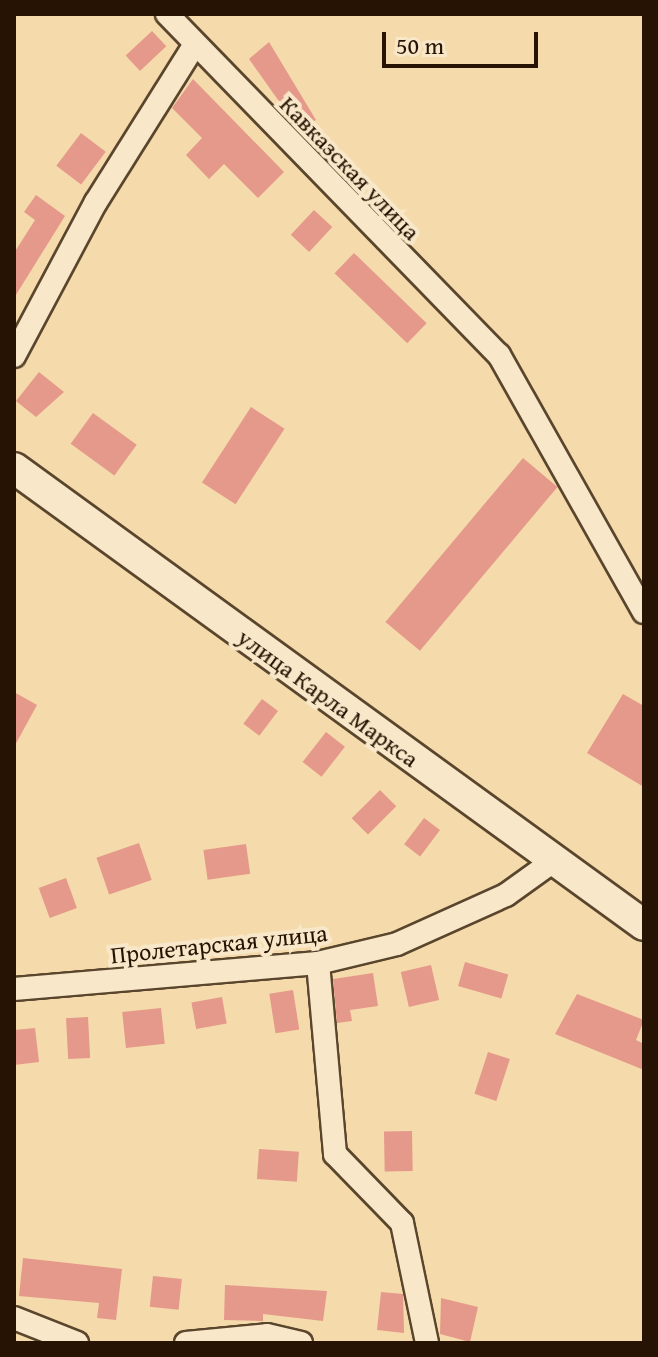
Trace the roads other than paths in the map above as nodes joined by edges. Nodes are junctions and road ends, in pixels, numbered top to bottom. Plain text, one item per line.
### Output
1 (167, 14) edge
2 (195, 44) junction
3 (14, 356) edge
4 (14, 468) edge
5 (644, 612) edge
6 (552, 862) junction
7 (644, 925) edge
8 (318, 963) junction
9 (14, 989) edge
10 (14, 1318) edge
11 (77, 1343) edge
12 (186, 1343) edge
13 (301, 1343) edge
14 (427, 1343) edge

1 - 2 street, Кавказская улица
2 - 3 street
2 - 5 street, Кавказская улица
4 - 6 street, улица Карла Маркса
6 - 7 street, улица Карла Маркса
6 - 8 street, Пролетарская улица
8 - 9 street, Пролетарская улица
8 - 14 street
10 - 11 street
12 - 13 street

